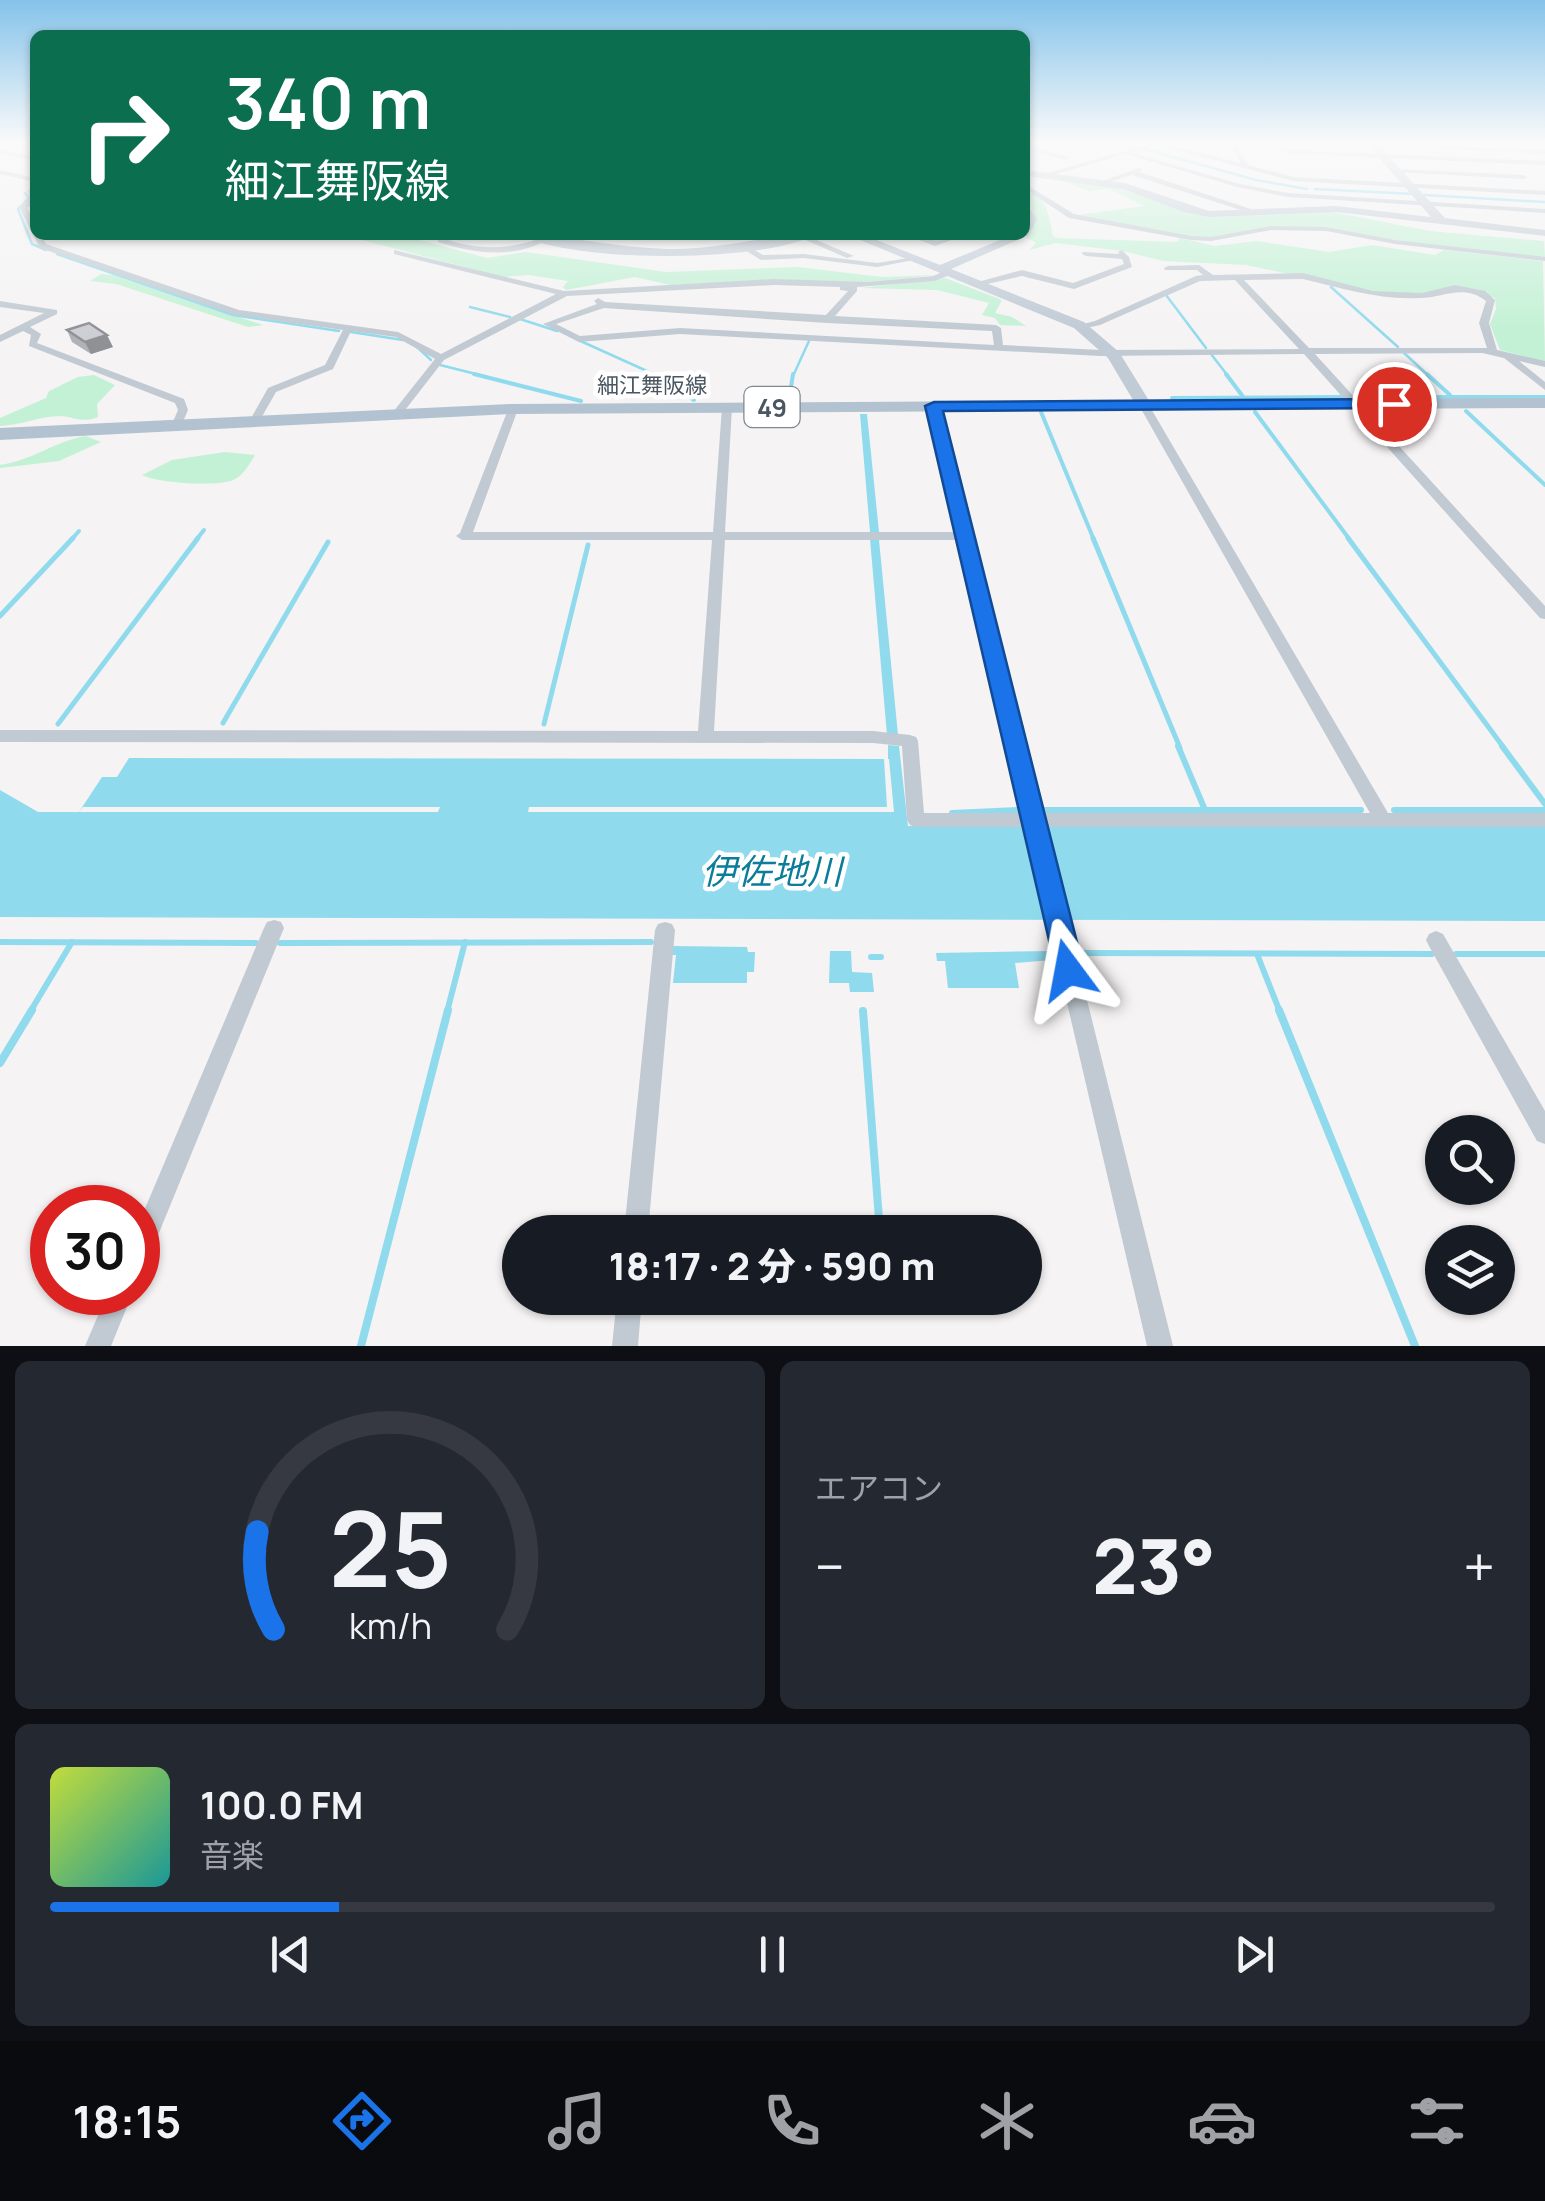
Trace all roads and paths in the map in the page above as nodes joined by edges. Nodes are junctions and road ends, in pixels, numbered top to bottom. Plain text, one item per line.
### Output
1 (1057, 207) edge
2 (1096, 207) dead end
3 (1185, 207) edge
4 (1240, 207) edge
5 (1293, 207) edge
6 (1345, 207) edge
7 (1431, 207) edge
8 (1476, 207) edge
9 (1545, 211) edge
10 (1256, 212) junction
11 (1068, 214) junction
12 (1442, 222) junction
13 (1545, 232) edge
14 (39, 240) edge
15 (441, 240) edge
16 (543, 240) edge
17 (550, 240) edge
18 (579, 240) edge
19 (788, 240) edge
20 (813, 240) edge
21 (867, 240) edge
22 (1011, 240) edge
23 (571, 244) junction
24 (751, 250) junction
25 (397, 252) dead end
26 (1086, 254) dead end
27 (915, 259) junction
28 (1545, 259) edge
29 (859, 263) junction
30 (1012, 264) dead end
31 (1168, 268) dead end
32 (945, 270) junction
33 (1021, 273) junction
34 (1237, 277) junction
35 (1211, 278) junction
36 (791, 282) junction
37 (978, 283) junction
38 (588, 290) junction
39 (562, 293) junction
40 (0, 304) edge
41 (603, 306) junction
42 (828, 318) junction
43 (1081, 326) junction
44 (22, 327) junction
45 (348, 329) junction
46 (815, 338) junction
47 (0, 339) edge
48 (998, 348) junction
49 (1305, 351) junction
50 (1112, 352) junction
51 (1499, 354) junction
52 (441, 358) junction
53 (1545, 364) edge
54 (1545, 387) edge
55 (1355, 404) junction
56 (1545, 404) edge
57 (934, 406) junction
58 (1145, 407) junction
59 (513, 408) junction
60 (728, 408) junction
61 (398, 412) junction
62 (254, 420) junction
63 (178, 424) junction
64 (0, 434) edge
65 (719, 536) junction
66 (964, 536) junction
67 (1545, 615) edge
68 (0, 736) edge
69 (706, 736) junction
70 (1383, 820) junction
71 (1545, 820) edge
72 (1033, 822) junction
73 (274, 928) dead end
74 (665, 930) dead end
75 (1436, 940) dead end
76 (1545, 1133) edge
77 (160, 1200) edge
78 (638, 1215) edge
79 (111, 1315) edge
80 (629, 1315) edge
81 (98, 1346) edge
82 (626, 1346) edge
83 (1160, 1346) edge

1 - 11 street
2 - 11 street
3 - 10 street
4 - 10 street
5 - 10 street
6 - 12 street
7 - 12 street
8 - 9 street
11 - 28 street
12 - 13 street
14 - 45 street
15 - 16 street
17 - 23 street
18 - 23 street
19 - 24 street
20 - 29 street
21 - 27 street
22 - 32 street
23 - 24 street
24 - 29 street
25 - 39 street
26 - 33 street
27 - 29 street
27 - 32 street
30 - 33 street
31 - 35 street
32 - 36 street
32 - 37 street
33 - 37 street
34 - 35 street
34 - 49 street
34 - 51 street
35 - 43 street
36 - 38 street
36 - 42 street
37 - 43 street
38 - 39 street
38 - 41 street
39 - 52 street
40 - 44 street
41 - 42 street
41 - 46 street
42 - 46 street
42 - 48 street
43 - 50 street
44 - 47 street
44 - 63 street
45 - 52 street
45 - 62 street
46 - 48 street
48 - 50 street
49 - 50 street
49 - 51 street
49 - 55 street
50 - 58 street
51 - 53 street
51 - 54 street
52 - 61 street
55 - 56 main road, 細江舞阪線 / 49
55 - 58 main road, 細江舞阪線 / 49
55 - 67 street
57 - 58 main road, 細江舞阪線 / 49
57 - 60 main road, 細江舞阪線 / 49
57 - 66 street
58 - 70 street
59 - 60 main road, 細江舞阪線 / 49
59 - 61 main road, 細江舞阪線 / 49
59 - 65 street
60 - 65 street
61 - 62 main road, 細江舞阪線 / 49
62 - 63 main road, 細江舞阪線 / 49
63 - 64 main road, 細江舞阪線 / 49
65 - 66 street
65 - 69 street
66 - 72 street
68 - 69 street
69 - 72 street
70 - 71 street
70 - 72 street
72 - 83 street
73 - 77 street
74 - 78 street
75 - 76 street
79 - 81 street
80 - 82 street

